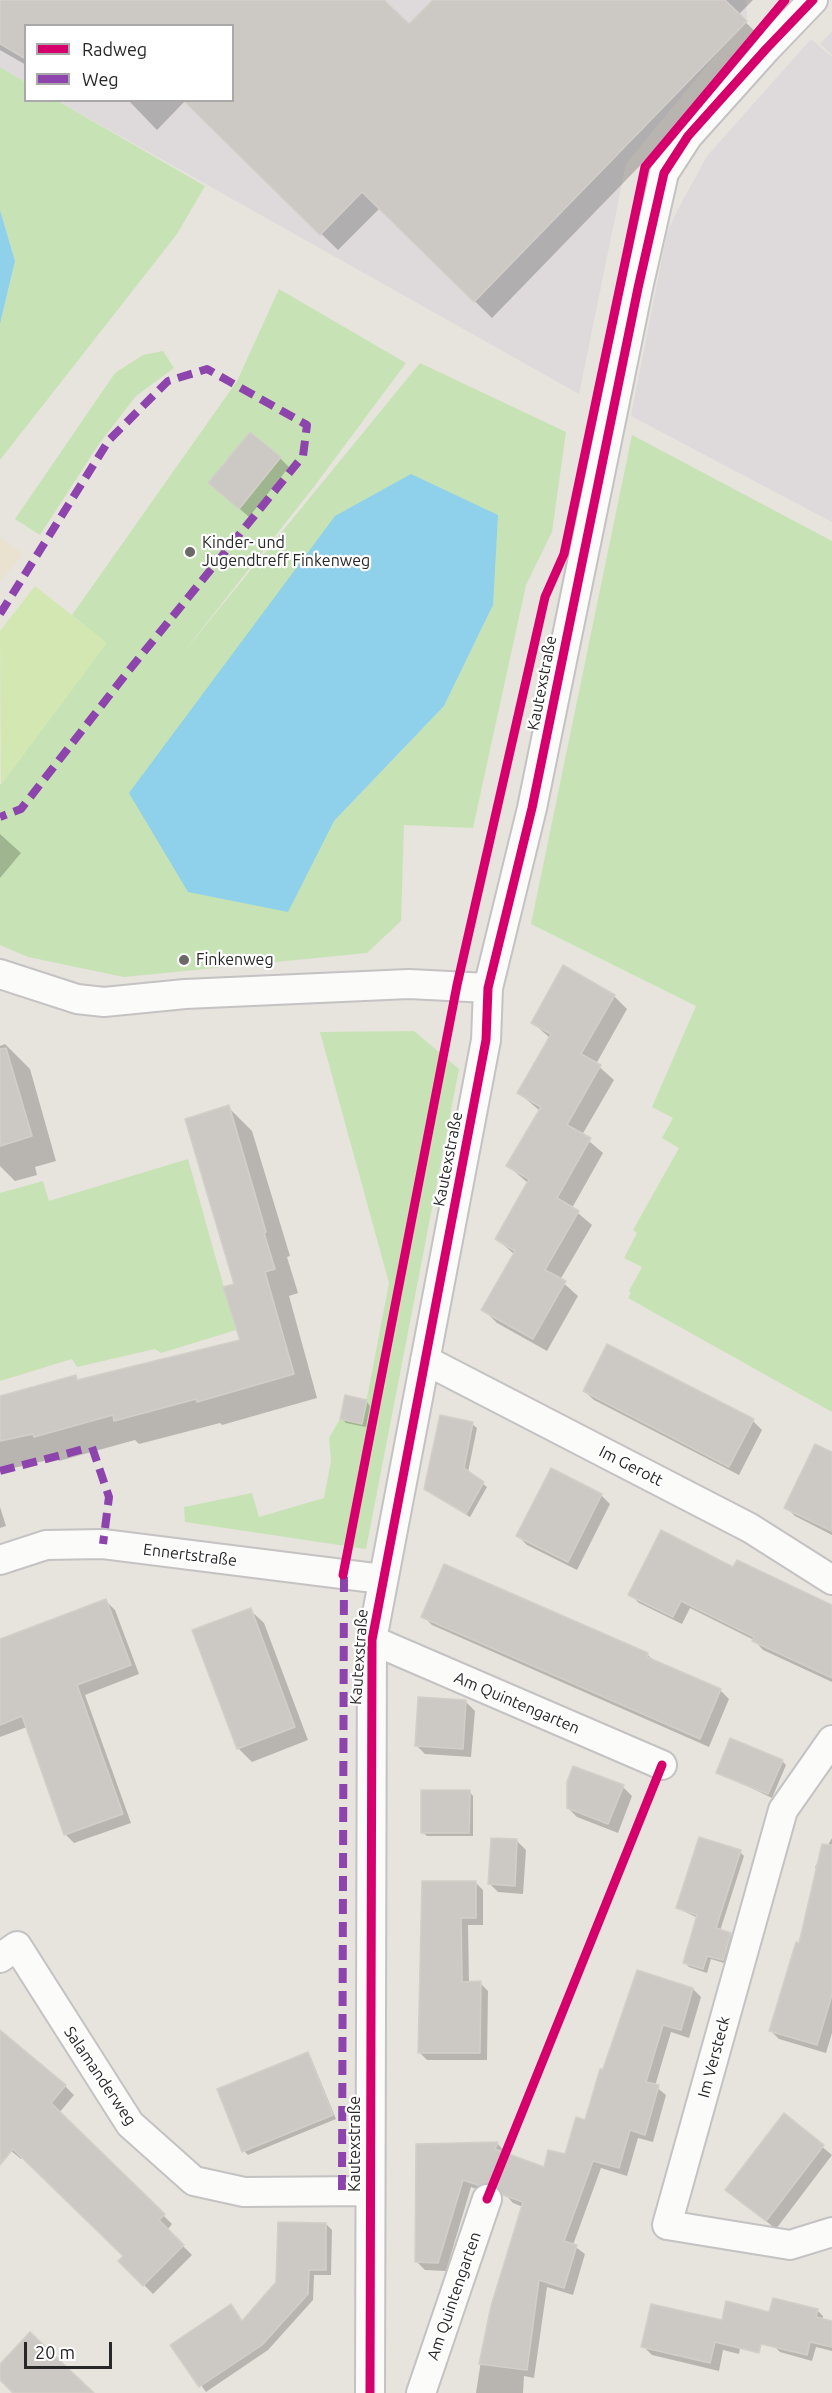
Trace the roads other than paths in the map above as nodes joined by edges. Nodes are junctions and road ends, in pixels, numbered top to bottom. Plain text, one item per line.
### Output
1 (813, 0) edge
2 (0, 974) edge
3 (488, 988) junction
4 (425, 1360) junction
5 (0, 1560) edge
6 (382, 1579) junction
7 (832, 1580) edge
8 (372, 1640) junction
9 (832, 1740) edge
10 (662, 1765) dead end
11 (0, 1958) edge
12 (370, 2191) junction
13 (487, 2199) dead end
14 (832, 2232) edge
15 (370, 2393) edge
16 (421, 2393) edge

1 - 3 street, Kautexstraße
2 - 3 street
3 - 4 street, Kautexstraße
4 - 6 street, Kautexstraße
4 - 7 street, Im Gerott
5 - 6 street, Ennertstraße
6 - 8 street, Kautexstraße
8 - 10 street, Am Quintengarten
8 - 12 street, Kautexstraße
9 - 14 street, Im Versteck
11 - 12 street, Salamanderweg
12 - 15 street, Kautexstraße
13 - 16 street, Am Quintengarten

